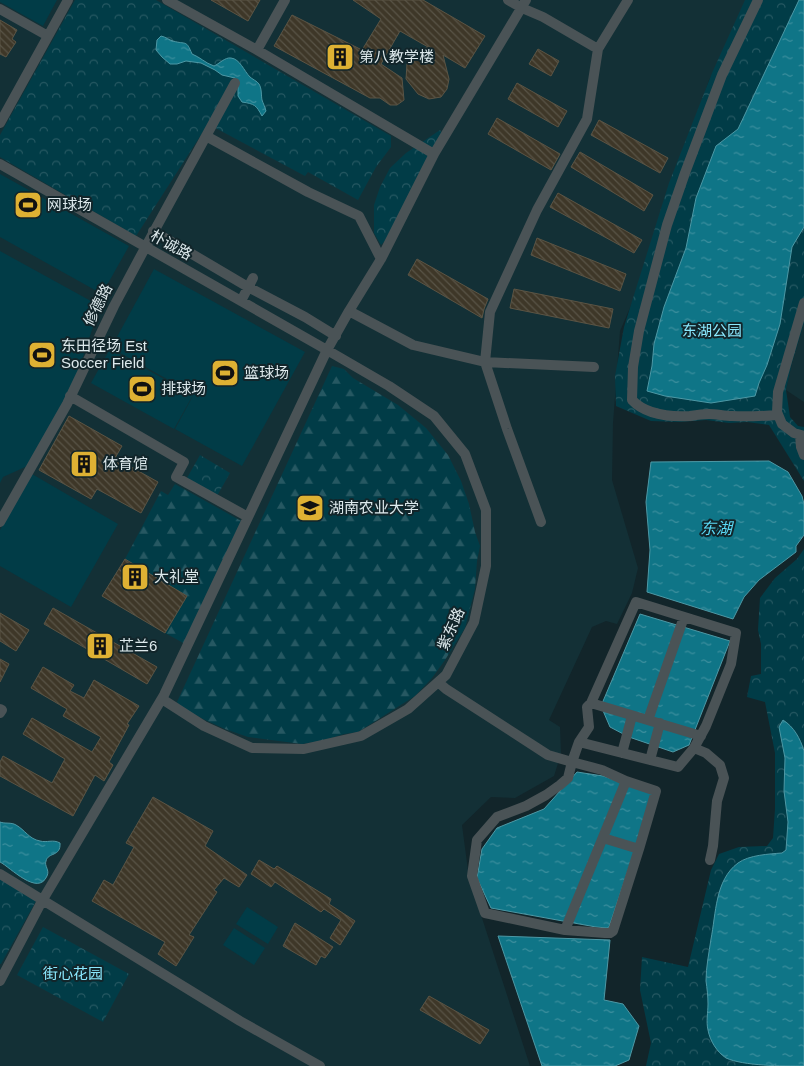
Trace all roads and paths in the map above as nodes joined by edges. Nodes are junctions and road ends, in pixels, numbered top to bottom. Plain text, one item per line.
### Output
1 (68, 0) edge
2 (167, 0) edge
3 (285, 0) edge
4 (508, 0) edge
5 (628, 0) edge
6 (758, 0) edge
7 (524, 4) edge
8 (0, 9) edge
9 (48, 36) junction
10 (598, 49) junction
11 (257, 50) junction
12 (235, 83) dead end
13 (0, 123) edge
14 (206, 136) junction
15 (434, 154) junction
16 (0, 164) edge
17 (153, 231) junction
18 (145, 248) junction
19 (381, 259) junction
20 (251, 283) junction
21 (241, 301) junction
22 (804, 303) edge
23 (349, 310) junction
24 (336, 336) junction
25 (327, 350) junction
26 (485, 362) junction
27 (594, 367) dead end
28 (69, 400) junction
29 (778, 415) junction
30 (802, 435) edge
31 (804, 455) edge
32 (248, 517) junction
33 (0, 522) edge
34 (541, 522) dead end
35 (682, 620) junction
36 (438, 682) junction
37 (162, 699) junction
38 (594, 704) junction
39 (632, 716) junction
40 (648, 720) junction
41 (660, 723) junction
42 (699, 735) junction
43 (579, 742) junction
44 (694, 748) junction
45 (622, 753) junction
46 (650, 760) junction
47 (572, 762) junction
48 (626, 781) junction
49 (602, 838) junction
50 (639, 849) junction
51 (710, 860) dead end
52 (0, 874) edge
53 (42, 900) junction
54 (566, 928) junction
55 (3, 971) edge
56 (0, 981) edge
57 (320, 1066) edge

1 - 9 street
2 - 11 street
3 - 11 street
4 - 7 street
5 - 10 street
6 - 29 street
7 - 10 street
7 - 15 street
8 - 9 street
9 - 13 street
10 - 26 street
11 - 15 street
12 - 14 street, 修德路
14 - 17 street, 修德路
14 - 19 street
15 - 19 street
16 - 18 street, 朴诚路
17 - 18 street, 修德路
17 - 20 street
18 - 21 street, 朴诚路
18 - 28 street, 修德路
19 - 23 street
20 - 21 street
20 - 24 street
21 - 25 street, 朴诚路
22 - 29 street
23 - 24 street
23 - 26 street
24 - 25 street
25 - 32 street
25 - 36 street, 紫东路
26 - 27 street
26 - 34 street
28 - 32 street
28 - 33 street, 修德路
29 - 30 street
30 - 31 street
32 - 37 street
35 - 38 street
35 - 40 street
35 - 42 street
36 - 37 street, 紫东路
36 - 47 street
37 - 53 street
38 - 39 street
38 - 43 street
39 - 40 street
39 - 45 street
40 - 41 street
41 - 42 street
41 - 46 street
42 - 44 street
43 - 45 street
43 - 47 street
44 - 46 street
44 - 51 street
45 - 46 street
47 - 48 street
47 - 54 street
48 - 49 street
48 - 50 street
49 - 50 street
49 - 54 street
50 - 54 street
52 - 53 street
53 - 55 street
53 - 57 street
55 - 56 street

